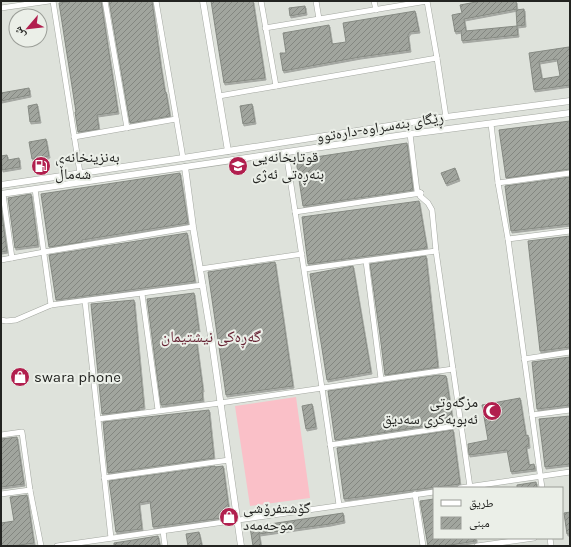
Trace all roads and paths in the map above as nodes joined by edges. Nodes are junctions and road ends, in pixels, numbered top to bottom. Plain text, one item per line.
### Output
1 (50, 1) edge
2 (53, 1) edge
3 (105, 1) edge
4 (156, 1) edge
5 (203, 1) edge
6 (261, 1) edge
7 (316, 1) edge
8 (374, 1) edge
9 (22, 3) edge
10 (1, 8) edge
11 (376, 10) junction
12 (319, 19) junction
13 (265, 28) junction
14 (437, 58) junction
15 (276, 86) junction
16 (219, 96) junction
17 (570, 101) edge
18 (570, 113) edge
19 (446, 117) junction
20 (176, 119) junction
21 (491, 124) junction
22 (127, 128) junction
23 (410, 134) junction
24 (74, 137) junction
25 (292, 141) junction
26 (228, 151) junction
27 (294, 151) junction
28 (286, 152) junction
29 (183, 158) junction
30 (185, 167) junction
31 (80, 173) junction
32 (570, 173) edge
33 (12, 183) junction
34 (498, 183) junction
35 (1, 185) edge
36 (35, 189) junction
37 (14, 192) junction
38 (421, 193) junction
39 (2, 194) edge
40 (295, 212) junction
41 (193, 228) junction
42 (570, 230) edge
43 (508, 239) junction
44 (436, 251) junction
45 (44, 252) junction
46 (302, 254) junction
47 (12, 258) junction
48 (1, 260) edge
49 (366, 261) junction
50 (200, 269) junction
51 (304, 269) junction
52 (203, 285) junction
53 (142, 294) junction
54 (86, 301) junction
55 (51, 305) junction
56 (1, 320) edge
57 (570, 352) edge
58 (524, 359) junction
59 (453, 369) junction
60 (382, 379) junction
61 (322, 388) junction
62 (220, 403) junction
63 (158, 410) junction
64 (570, 410) edge
65 (532, 415) junction
66 (98, 418) junction
67 (462, 425) junction
68 (1, 434) edge
69 (330, 445) junction
70 (229, 460) junction
71 (570, 472) edge
72 (540, 476) junction
73 (104, 478) junction
74 (470, 487) joint
75 (542, 487) edge
76 (30, 490) junction
77 (433, 492) edge
78 (1, 494) edge
79 (415, 494) junction
80 (339, 505) junction
81 (238, 520) junction
82 (162, 531) junction
83 (111, 538) junction
84 (527, 539) edge
85 (41, 546) edge
86 (57, 546) edge
87 (165, 546) edge
88 (241, 546) edge
89 (423, 546) edge
90 (477, 546) edge

1 - 9 street
2 - 24 street
3 - 22 street
4 - 20 street
5 - 16 street
6 - 13 street
7 - 12 street
8 - 11 street
9 - 10 street
11 - 12 street
11 - 14 street
12 - 13 street
13 - 15 street
14 - 15 street
14 - 19 street
15 - 16 street
16 - 26 street
17 - 19 street, ڕێگای بنەسراوە-دارەتوو
18 - 21 street, ڕێگای بنەسراوە-دارەتوو
19 - 25 street, ڕێگای بنەسراوە-دارەتوو
20 - 22 street
20 - 29 street
21 - 23 street, ڕێگای بنەسراوە-دارەتوو
21 - 34 street
22 - 24 street
23 - 27 street, ڕێگای بنەسراوە-دارەتوو
23 - 38 street
24 - 31 street
25 - 26 street, ڕێگای بنەسراوە-دارەتوو
25 - 27 street
26 - 29 street, ڕێگای بنەسراوە-دارەتوو
27 - 28 street, ڕێگای بنەسراوە-دارەتوو
28 - 30 street, ڕێگای بنەسراوە-دارەتوو
28 - 40 street
29 - 31 street, ڕێگای بنەسراوە-دارەتوو
30 - 36 street, ڕێگای بنەسراوە-دارەتوو
30 - 41 street
31 - 33 street, ڕێگای بنەسراوە-دارەتوو
32 - 34 street
33 - 35 street, ڕێگای بنەسراوە-دارەتوو
33 - 37 street
34 - 43 street
36 - 37 street, ڕێگای بنەسراوە-دارەتوو
36 - 45 street
37 - 39 street, ڕێگای بنەسراوە-دارەتوو
38 - 40 street
38 - 44 street
39 - 47 street
40 - 46 street
41 - 45 street
41 - 50 street
42 - 43 street
43 - 58 street
44 - 49 street
44 - 59 street
45 - 47 street
45 - 55 street
46 - 50 street
46 - 51 street
47 - 48 street
49 - 51 street
49 - 60 street
50 - 52 street
51 - 61 street
52 - 53 street
52 - 62 street
53 - 54 street
53 - 63 street
54 - 55 street
54 - 66 street
55 - 56 street
57 - 58 street
58 - 65 street
59 - 60 street
59 - 67 street
60 - 61 street
61 - 62 street
61 - 69 street
62 - 63 street
62 - 70 street
63 - 66 street
64 - 65 street
65 - 72 street
66 - 73 street
67 - 69 street
67 - 74 street
68 - 76 street
69 - 80 street
70 - 73 street
70 - 81 street
71 - 72 street
72 - 74 street
72 - 75 street
73 - 83 street
76 - 78 street
76 - 85 street
77 - 79 street
79 - 80 street
79 - 89 street
80 - 81 street
81 - 82 street
81 - 88 street
82 - 83 street
82 - 87 street
83 - 86 street
84 - 90 street

